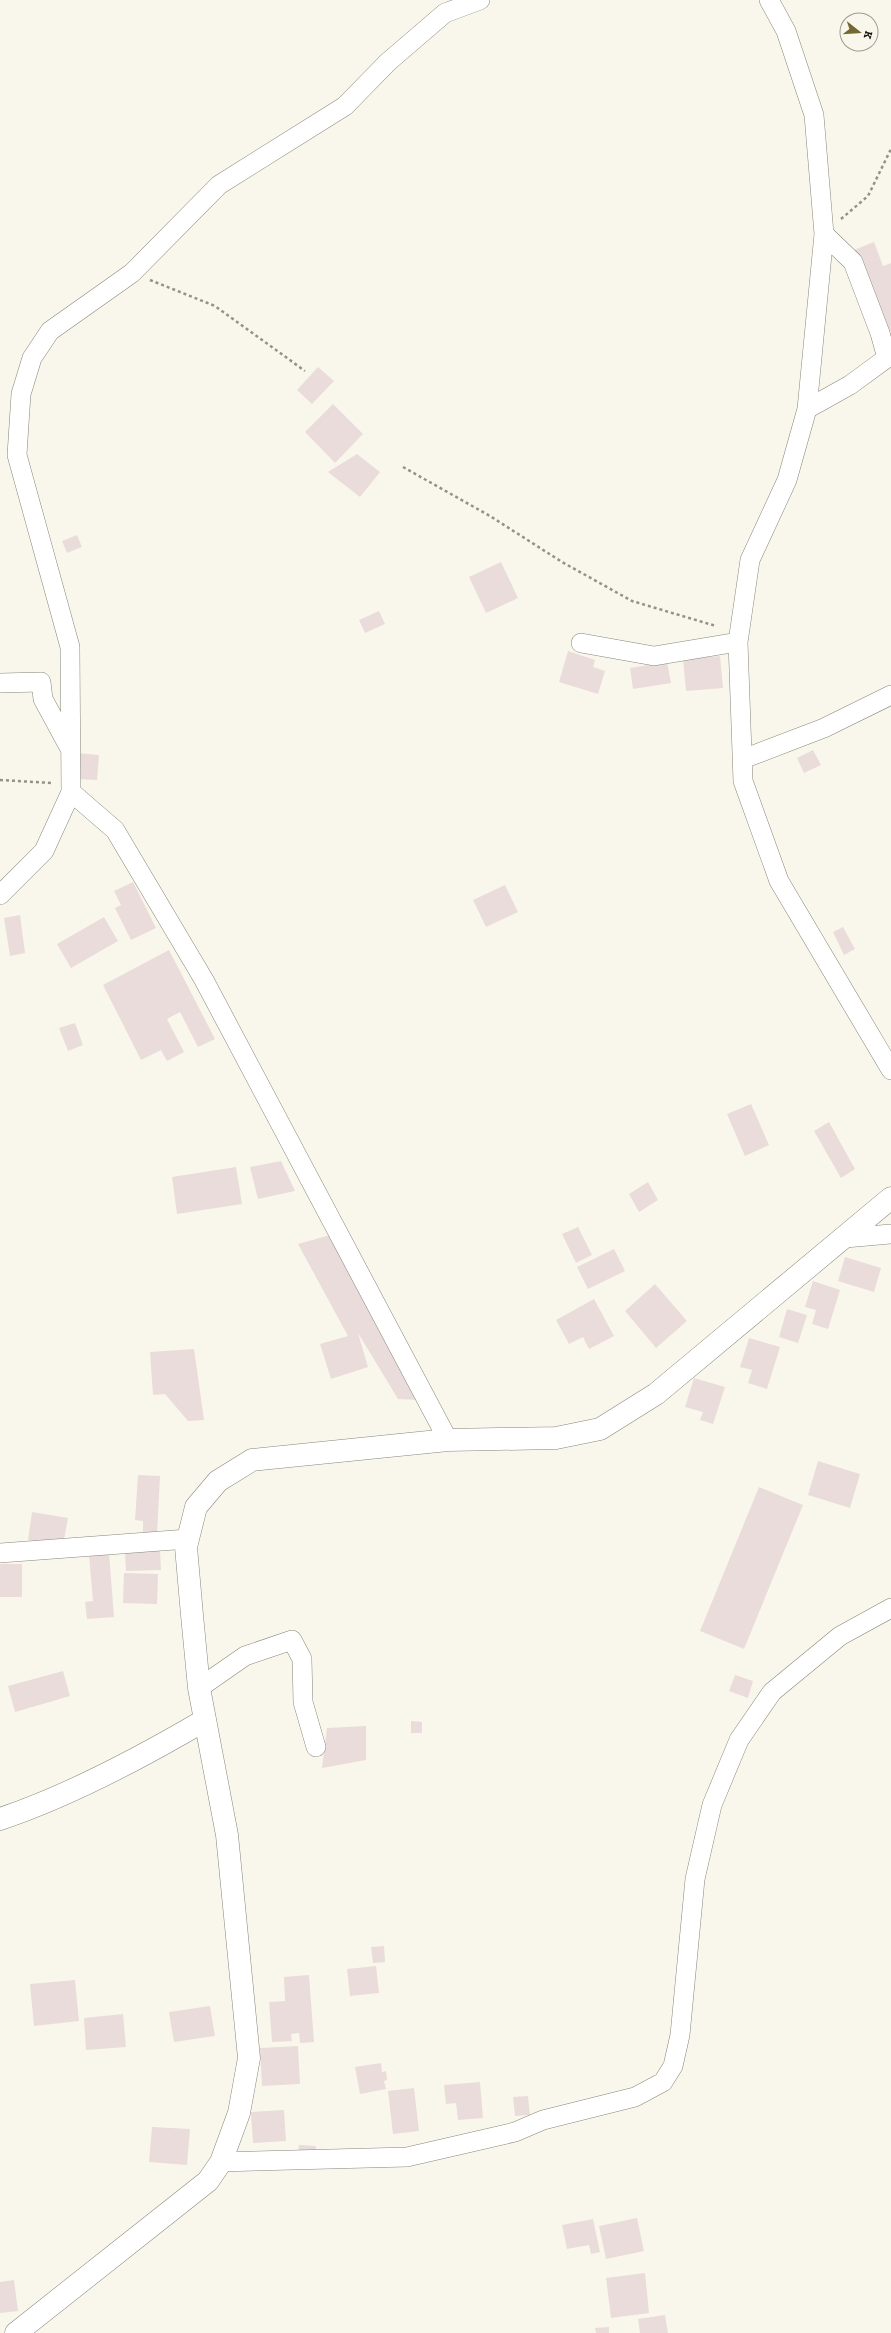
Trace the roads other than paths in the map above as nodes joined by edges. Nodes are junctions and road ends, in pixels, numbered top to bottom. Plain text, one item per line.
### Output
1 (480, 0) edge
2 (769, 0) edge
3 (824, 234) junction
4 (807, 410) junction
5 (739, 637) junction
6 (581, 643) dead end
7 (0, 683) edge
8 (891, 696) edge
9 (71, 750) junction
10 (742, 759) junction
11 (71, 788) junction
12 (0, 895) edge
13 (891, 1070) edge
14 (891, 1198) edge
15 (891, 1234) edge
16 (845, 1238) junction
17 (448, 1440) junction
18 (188, 1539) junction
19 (0, 1553) edge
20 (891, 1608) edge
21 (199, 1688) junction
22 (205, 1720) junction
23 (316, 1747) dead end
24 (0, 1819) edge
25 (221, 2162) junction
26 (16, 2333) edge

1 - 9 street
2 - 3 street
3 - 4 street
3 - 4 street
4 - 5 street
5 - 6 street
5 - 10 street
7 - 9 street
8 - 10 street
9 - 11 street
10 - 13 street
11 - 12 street
11 - 17 street
14 - 16 street
15 - 16 street
16 - 17 street
17 - 18 street
18 - 19 street
18 - 21 street
20 - 25 street
21 - 22 street
21 - 23 street
22 - 24 street
22 - 25 street
25 - 26 street

